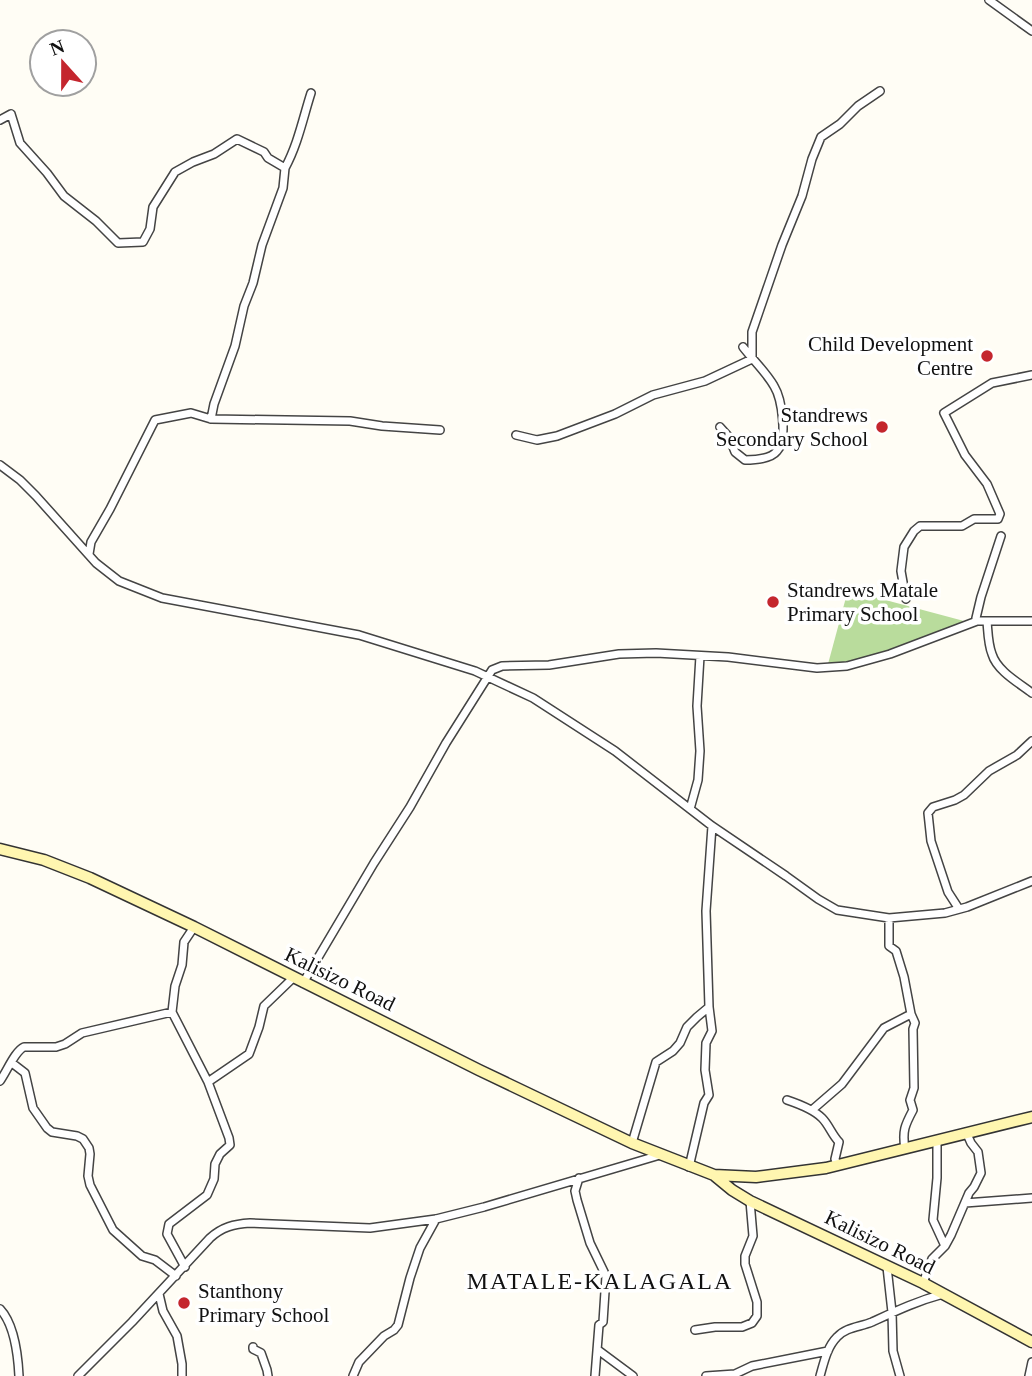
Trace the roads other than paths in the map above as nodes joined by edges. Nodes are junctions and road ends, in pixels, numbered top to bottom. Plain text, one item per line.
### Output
1 (989, 0) edge
2 (1032, 31) edge
3 (880, 92) dead end
4 (311, 93) dead end
5 (0, 120) edge
6 (285, 168) junction
7 (743, 347) dead end
8 (752, 359) junction
9 (1032, 375) edge
10 (211, 419) junction
11 (720, 428) dead end
12 (440, 430) dead end
13 (516, 435) dead end
14 (0, 465) edge
15 (1001, 536) dead end
16 (89, 555) junction
17 (906, 599) dead end
18 (976, 618) dead end
19 (987, 621) junction
20 (1032, 621) edge
21 (700, 656) junction
22 (487, 677) junction
23 (1032, 693) edge
24 (1032, 741) edge
25 (690, 809) junction
26 (712, 826) junction
27 (0, 849) edge
28 (1032, 881) edge
29 (959, 909) junction
30 (889, 918) junction
31 (194, 927) junction
32 (293, 978) junction
33 (303, 983) junction
34 (709, 1007) junction
35 (172, 1012) junction
36 (911, 1014) junction
37 (12, 1063) junction
38 (0, 1081) edge
39 (208, 1082) junction
40 (787, 1100) dead end
41 (811, 1110) junction
42 (1032, 1117) edge
43 (967, 1134) junction
44 (937, 1141) junction
45 (632, 1143) junction
46 (905, 1149) junction
47 (660, 1155) junction
48 (837, 1165) junction
49 (689, 1167) junction
50 (714, 1175) junction
51 (579, 1178) junction
52 (1032, 1198) edge
53 (750, 1201) junction
54 (965, 1203) junction
55 (436, 1219) junction
56 (945, 1246) junction
57 (185, 1267) junction
58 (887, 1267) junction
59 (176, 1276) junction
60 (923, 1283) junction
61 (159, 1294) junction
62 (943, 1294) junction
63 (0, 1309) edge
64 (892, 1312) junction
65 (695, 1330) dead end
66 (1032, 1342) edge
67 (253, 1348) dead end
68 (598, 1350) junction
69 (828, 1351) junction
70 (1032, 1362) edge
71 (19, 1376) edge
72 (78, 1376) edge
73 (182, 1376) edge
74 (268, 1376) edge
75 (353, 1376) edge
76 (595, 1376) edge
77 (633, 1376) edge
78 (706, 1376) edge
79 (820, 1376) edge
80 (900, 1376) edge
81 (1029, 1376) edge

1 - 2 street
3 - 8 street
4 - 6 street
5 - 6 street
6 - 10 street
7 - 8 street
8 - 11 street
8 - 13 street
9 - 17 street
10 - 12 street
10 - 16 street
14 - 16 street
15 - 18 street
16 - 22 street
19 - 20 street
19 - 21 street
19 - 23 street
21 - 22 street
21 - 25 street
22 - 25 street
22 - 33 street
24 - 29 street
25 - 26 street
26 - 30 street
26 - 34 street
27 - 31 street, Kalisizo Road
28 - 29 street
29 - 30 street
30 - 36 street
31 - 32 street, Kalisizo Road
31 - 35 street
32 - 33 street, Kalisizo Road
32 - 39 street
33 - 45 street, Kalisizo Road
34 - 45 street
34 - 49 street
35 - 37 street
35 - 39 street
36 - 41 street
36 - 46 street
37 - 38 street
37 - 59 street
39 - 57 street
40 - 41 street
41 - 48 street
42 - 43 street
43 - 44 street
43 - 54 street
44 - 46 street
44 - 56 street
45 - 47 street, Kalisizo Road
46 - 48 street
47 - 49 street, Kalisizo Road
47 - 51 street
48 - 50 street
49 - 50 street, Kalisizo Road
50 - 53 street, Kalisizo Road
51 - 55 street
51 - 68 street
52 - 54 street
53 - 58 street, Kalisizo Road
53 - 65 street
54 - 56 street
55 - 57 street
55 - 75 street
56 - 60 street
57 - 59 street
58 - 60 street, Kalisizo Road
58 - 64 street
59 - 61 street
60 - 62 street, Kalisizo Road
61 - 72 street
61 - 73 street
62 - 64 street
62 - 66 street, Kalisizo Road
63 - 71 street
64 - 69 street
64 - 80 street
67 - 74 street
68 - 76 street
68 - 77 street
69 - 78 street
69 - 79 street
70 - 81 street

